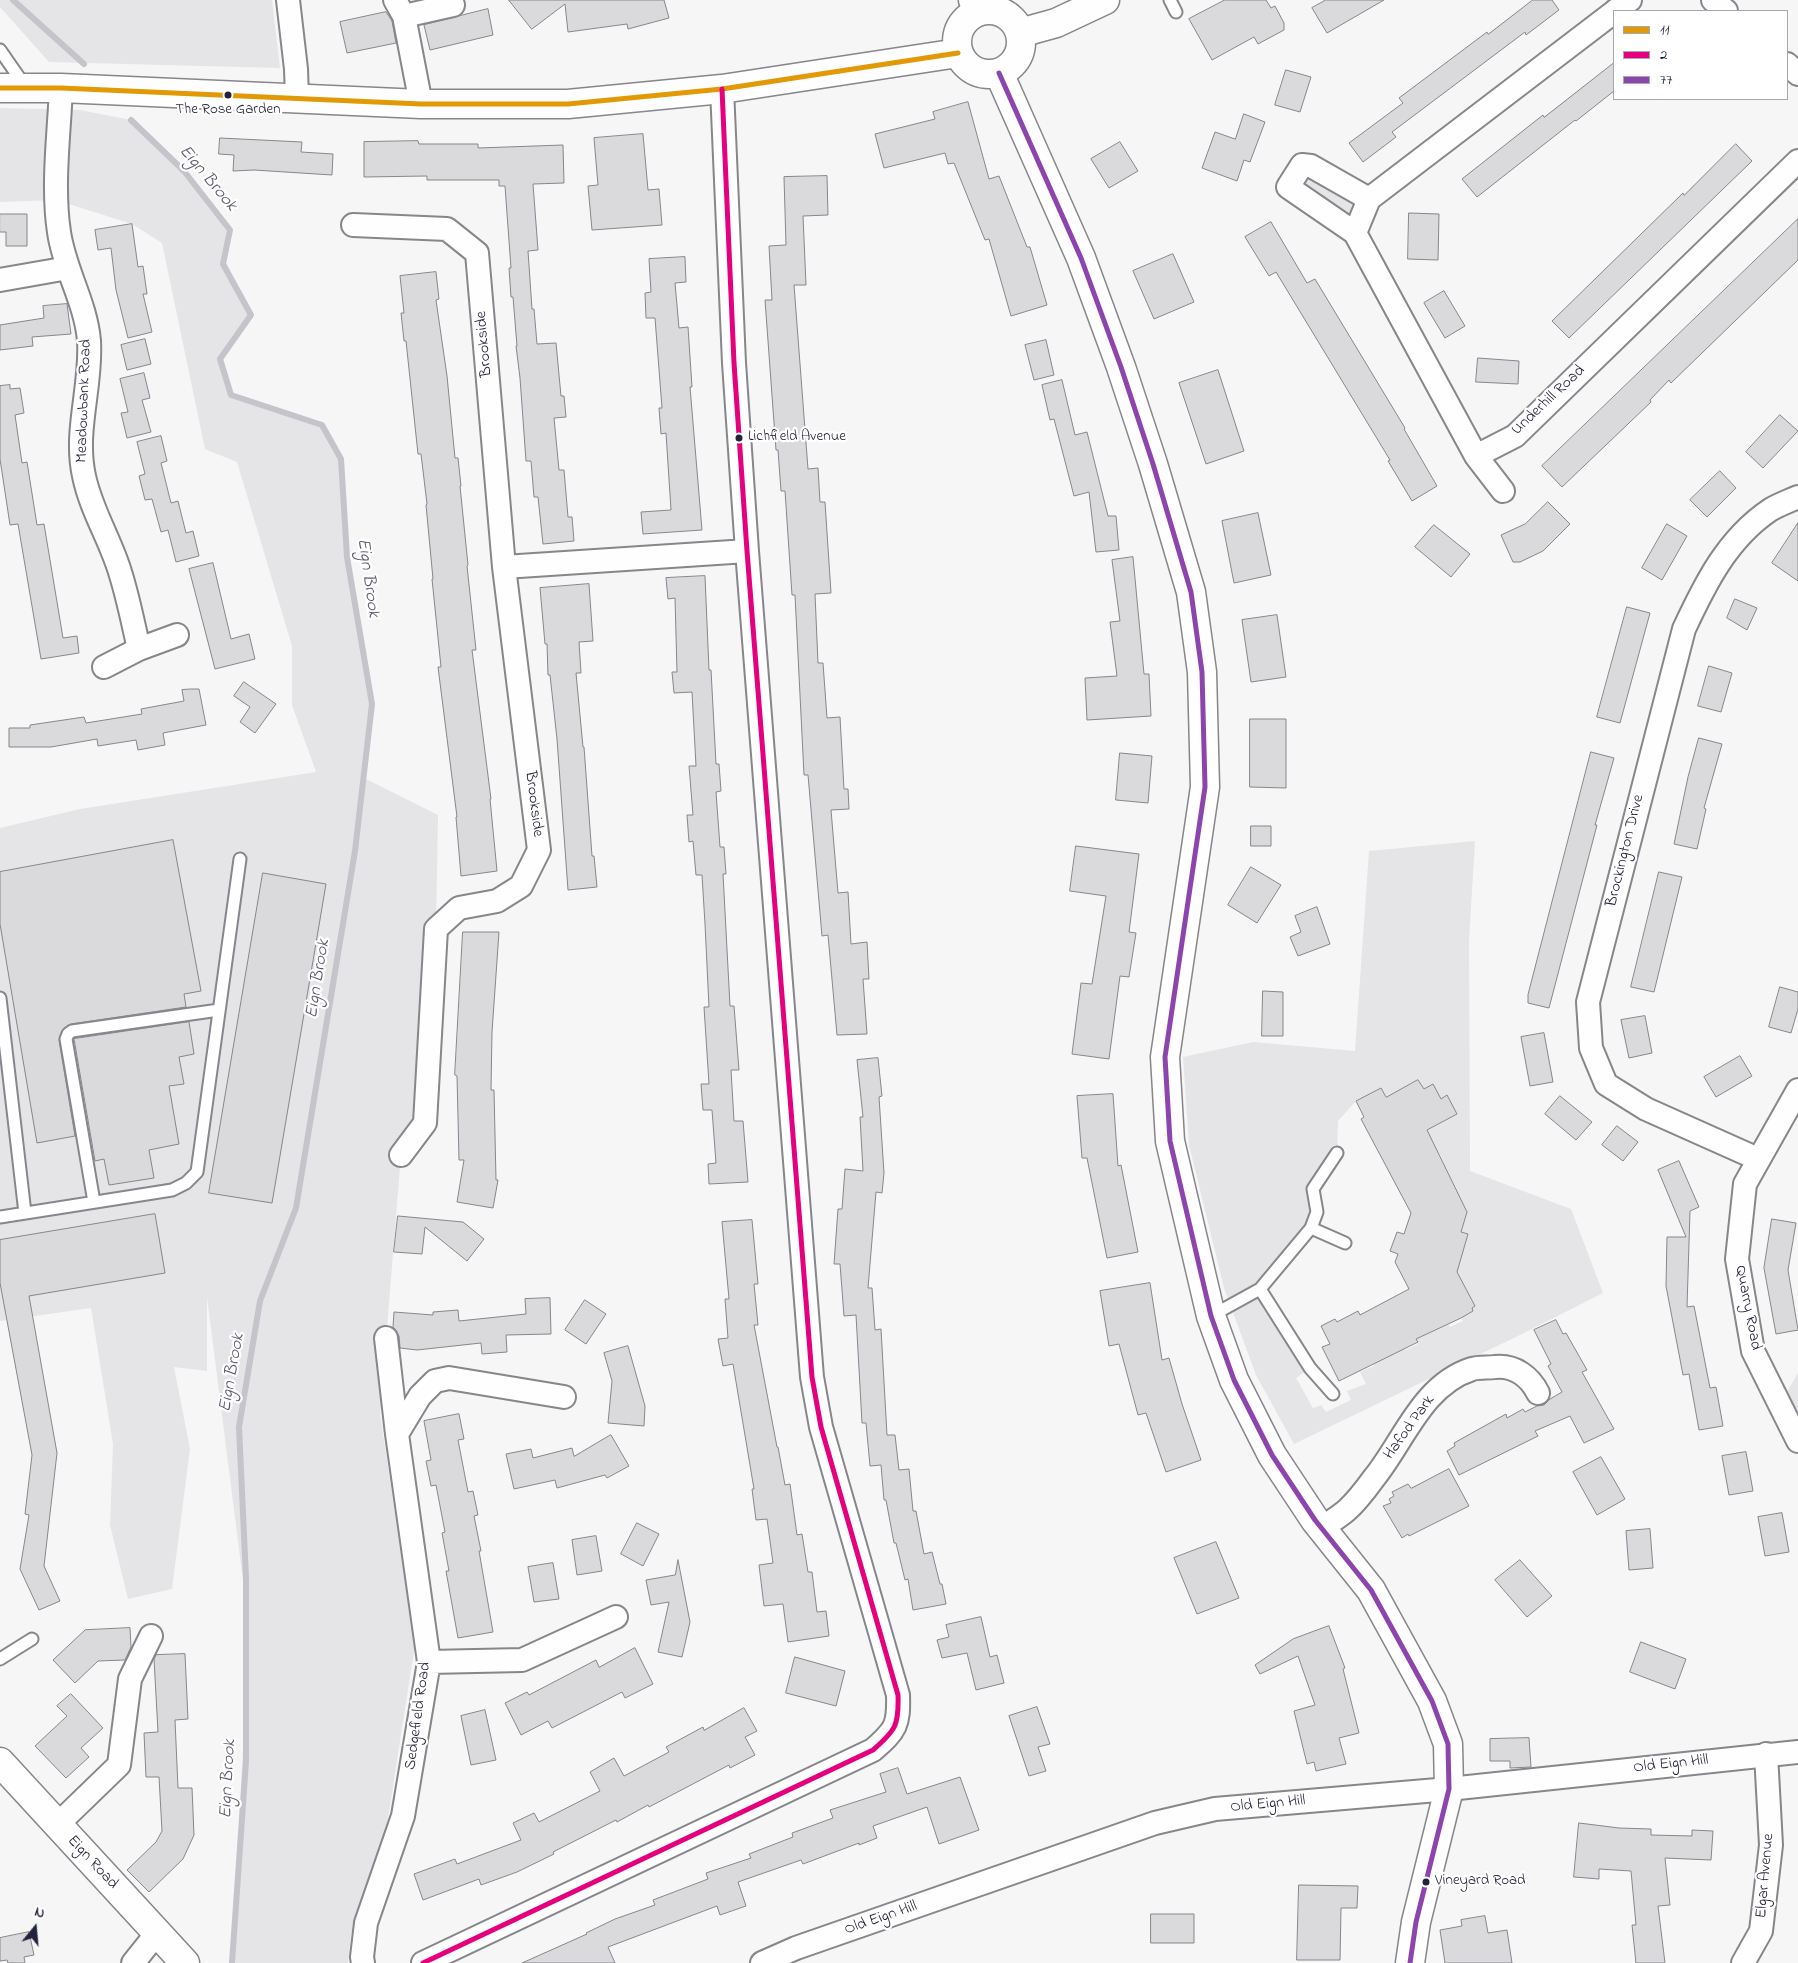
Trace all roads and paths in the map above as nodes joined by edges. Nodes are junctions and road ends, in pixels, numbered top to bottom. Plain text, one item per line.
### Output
1 (288, 0) edge
2 (1105, 0) edge
3 (1170, 0) edge
4 (1630, 0) edge
5 (1712, 0) edge
6 (453, 5) dead end
7 (976, 5) edge
8 (399, 8) edge
9 (1618, 10) edge
10 (1725, 10) edge
11 (1176, 12) dead end
12 (1613, 14) edge
13 (1020, 33) junction
14 (0, 50) edge
15 (958, 53) junction
16 (1788, 65) edge
17 (999, 73) junction
18 (1798, 74) edge
19 (0, 88) edge
20 (27, 88) junction
21 (72, 89) junction
22 (722, 89) junction
23 (297, 98) junction
24 (421, 104) junction
25 (1798, 161) edge
26 (1369, 199) junction
27 (353, 225) dead end
28 (1355, 233) junction
29 (68, 268) junction
30 (0, 280) edge
31 (1476, 456) junction
32 (1503, 491) dead end
33 (1798, 496) edge
34 (747, 551) junction
35 (504, 567) junction
36 (177, 635) dead end
37 (139, 649) junction
38 (104, 667) dead end
39 (240, 858) dead end
40 (0, 998) edge
41 (219, 1010) junction
42 (1798, 1090) edge
43 (1338, 1152) dead end
44 (401, 1155) dead end
45 (1758, 1159) junction
46 (94, 1202) junction
47 (26, 1213) junction
48 (0, 1217) edge
49 (1311, 1228) junction
50 (1345, 1243) dead end
51 (1260, 1289) junction
52 (1211, 1316) junction
53 (386, 1338) dead end
54 (1538, 1393) dead end
55 (1333, 1394) dead end
56 (564, 1397) dead end
57 (397, 1434) junction
58 (1798, 1441) edge
59 (1322, 1528) junction
60 (616, 1617) dead end
61 (152, 1636) dead end
62 (32, 1639) dead end
63 (0, 1659) edge
64 (429, 1662) junction
65 (1798, 1752) edge
66 (1766, 1754) junction
67 (0, 1762) edge
68 (1449, 1789) junction
69 (57, 1825) junction
70 (157, 1933) junction
71 (133, 1963) edge
72 (185, 1963) edge
73 (363, 1963) edge
74 (423, 1963) edge
75 (762, 1963) edge
76 (1410, 1963) edge
77 (1743, 1963) edge

1 - 23 street
2 - 13 main road
3 - 11 lane
4 - 9 street
5 - 10 street
6 - 8 street
7 - 13 main road
7 - 15 main road
8 - 24 street
12 - 26 street
13 - 17 main road
14 - 20 lane
15 - 17 main road
15 - 22 main road
16 - 18 street
17 - 52 main road
19 - 20 main road
20 - 21 main road
21 - 23 main road
21 - 29 street, Meadowbank Road
22 - 24 main road
22 - 34 street
23 - 24 main road
25 - 31 street, Underhill Road
26 - 28 street
26 - 28 street
27 - 35 street, Brookside
28 - 31 street
29 - 30 street
29 - 37 street, Meadowbank Road
31 - 32 street
33 - 45 street, Brockington Drive
34 - 35 street
34 - 74 street
35 - 44 street, Brookside
36 - 37 street
37 - 38 street
39 - 41 lane
40 - 47 lane
41 - 46 lane
41 - 46 lane
42 - 45 street, Quarry Road
43 - 49 lane
45 - 58 street, Quarry Road
46 - 47 lane
47 - 48 lane
49 - 50 lane
49 - 51 lane
51 - 52 lane
51 - 55 lane
52 - 59 main road
53 - 57 street, Sedgefield Road
54 - 59 street, Hafod Park
56 - 57 street
57 - 64 street, Sedgefield Road
59 - 68 main road
60 - 64 street
61 - 69 street
62 - 63 lane
64 - 73 street, Sedgefield Road
65 - 66 street, Old Eign Hill
66 - 68 street, Old Eign Hill
66 - 77 street, Elgar Avenue
67 - 69 main road, Eign Road
68 - 75 street, Old Eign Hill
68 - 76 main road
69 - 70 main road, Eign Road
70 - 71 street
70 - 72 main road, Eign Road

